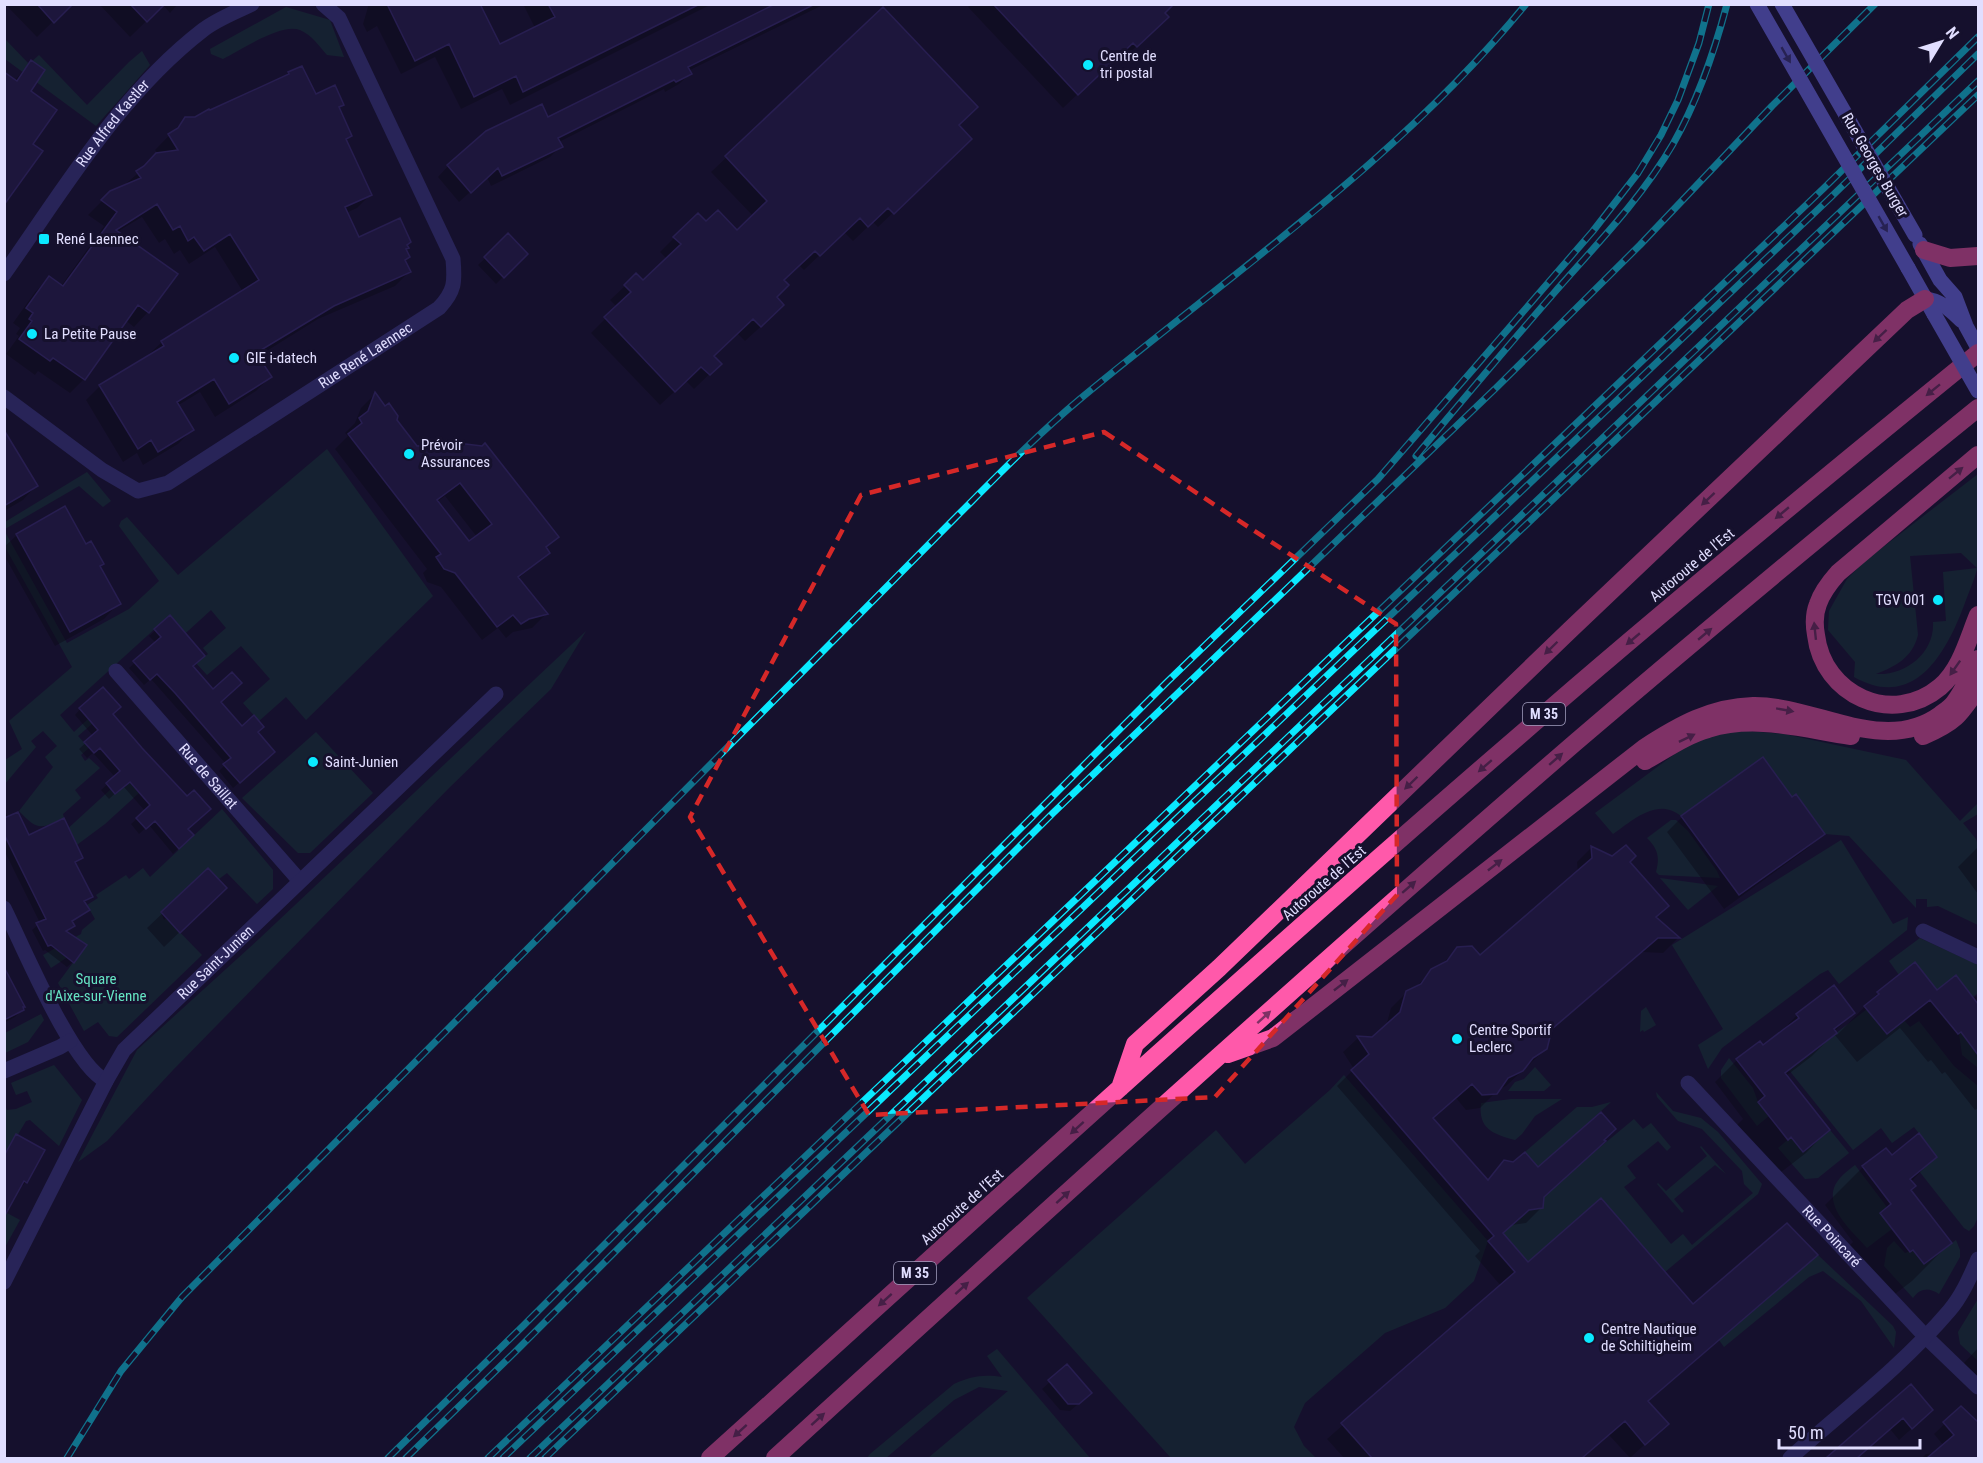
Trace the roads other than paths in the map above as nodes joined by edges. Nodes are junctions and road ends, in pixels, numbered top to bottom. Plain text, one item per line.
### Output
1 (252, 4) edge
2 (322, 4) edge
3 (1757, 4) edge
4 (1782, 4) edge
5 (1924, 250) junction
6 (1978, 256) edge
7 (4, 274) edge
8 (1940, 304) junction
9 (1978, 348) edge
10 (1978, 353) edge
11 (1978, 391) edge
12 (4, 398) edge
13 (1978, 408) edge
14 (1978, 455) edge
15 (1978, 615) edge
16 (1978, 659) edge
17 (116, 671) dead end
18 (1978, 688) edge
19 (496, 694) dead end
20 (1581, 797) junction
21 (299, 880) junction
22 (4, 908) edge
23 (1923, 931) dead end
24 (1978, 957) edge
25 (70, 1041) junction
26 (1220, 1057) junction
27 (4, 1071) edge
28 (106, 1081) junction
29 (1688, 1083) dead end
30 (1120, 1089) junction
31 (1978, 1259) edge
32 (4, 1282) edge
33 (1925, 1336) junction
34 (1978, 1386) edge
35 (710, 1458) edge
36 (774, 1458) edge
37 (1790, 1458) edge

1 - 7 street, Rue Alfred Kastler
2 - 12 street, Rue René Laennec
3 -> 8 street, Rue Georges Burger, bridge
4 - 5 street, Rue Georges Burger, bridge
5 - 6 highway
5 - 8 street, Rue Georges Burger
8 - 9 street, Rue Georges Burger
8 - 11 street, Rue Georges Burger, bridge
8 -> 30 highway
10 -> 30 highway, Autoroute de l’Est / M 35
26 -> 13 highway, M 35
15 -> 14 highway
20 -> 16 highway
17 - 21 street, Rue de Saillat
20 -> 18 highway
19 - 21 street, Rue Saint-Junien
26 -> 20 highway
21 - 28 street, Rue Saint-Junien
22 - 25 street
23 - 24 street
25 - 27 street
25 - 28 street
36 -> 26 highway, M 35
28 - 32 street, Rue Saint-Junien
29 - 33 street, Rue Poincaré
30 -> 35 highway, Autoroute de l’Est / M 35
31 - 33 street
33 - 34 street, Rue Poincaré
33 - 37 street

